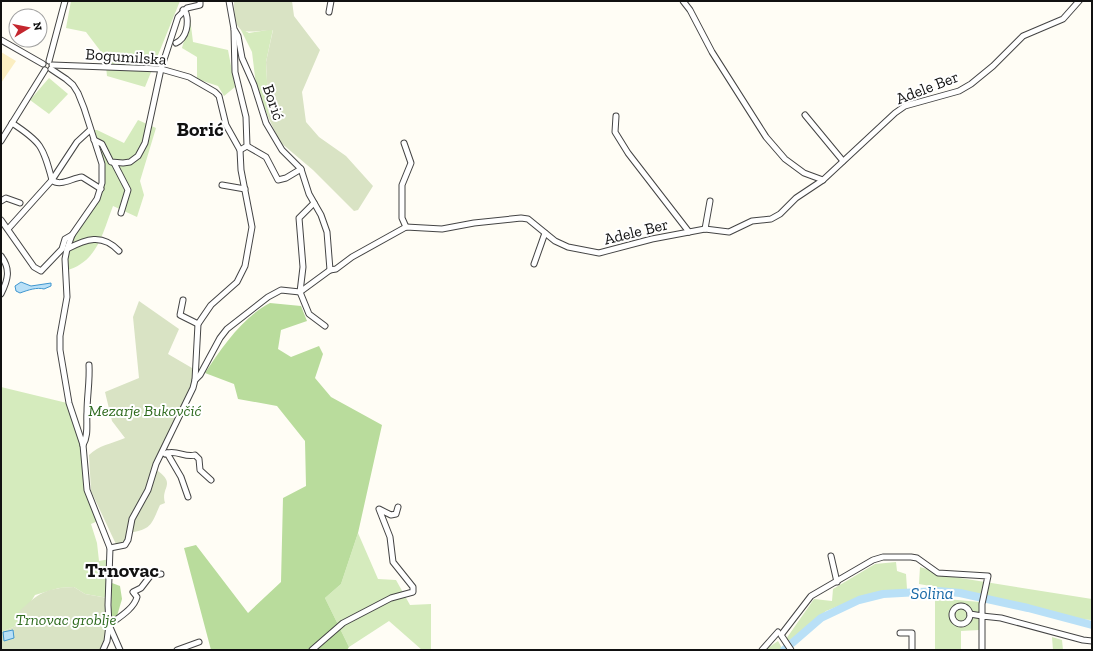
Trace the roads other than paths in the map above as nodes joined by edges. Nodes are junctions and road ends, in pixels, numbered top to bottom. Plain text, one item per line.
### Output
1 (65, 1) edge
2 (200, 1) edge
3 (229, 1) edge
4 (331, 1) edge
5 (683, 1) edge
6 (1079, 1) edge
7 (183, 10) junction
8 (329, 12) dead end
9 (234, 29) junction
10 (1, 40) edge
11 (176, 43) dead end
12 (49, 65) junction
13 (161, 69) junction
14 (805, 114) dead end
15 (616, 116) dead end
16 (12, 123) junction
17 (90, 130) junction
18 (94, 140) junction
19 (1, 141) edge
20 (404, 143) dead end
21 (247, 146) junction
22 (240, 150) junction
23 (844, 160) junction
24 (114, 163) junction
25 (301, 169) junction
26 (52, 180) junction
27 (823, 180) junction
28 (222, 184) dead end
29 (101, 189) junction
30 (245, 189) junction
31 (1, 201) edge
32 (710, 201) dead end
33 (20, 203) dead end
34 (314, 203) junction
35 (121, 213) dead end
36 (1, 220) edge
37 (406, 227) junction
38 (8, 229) junction
39 (705, 229) junction
40 (689, 232) junction
41 (545, 233) junction
42 (72, 235) junction
43 (67, 249) junction
44 (119, 251) dead end
45 (1, 256) edge
46 (534, 264) dead end
47 (330, 270) junction
48 (300, 292) junction
49 (1, 294) edge
50 (183, 300) dead end
51 (198, 324) junction
52 (324, 326) dead end
53 (89, 365) dead end
54 (195, 380) junction
55 (83, 445) junction
56 (167, 453) junction
57 (160, 454) junction
58 (211, 480) dead end
59 (188, 497) dead end
60 (398, 507) dead end
61 (110, 548) junction
62 (831, 556) dead end
63 (160, 574) dead end
64 (837, 582) junction
65 (970, 614) dead end
66 (982, 616) junction
67 (109, 625) junction
68 (900, 633) dead end
69 (780, 635) junction
70 (1092, 641) edge
71 (199, 642) dead end
72 (103, 650) edge
73 (120, 650) edge
74 (177, 650) edge
75 (312, 650) edge
76 (762, 650) edge
77 (791, 650) edge
78 (912, 650) edge
79 (982, 650) edge

1 - 12 street
2 - 7 street
3 - 9 street, Borić
4 - 8 street
5 - 27 street
6 - 23 street, Adele Ber
7 - 11 street
7 - 13 street
9 - 21 street
9 - 25 street, Borić
10 - 12 street
12 - 13 street, Bogumilska
12 - 16 street
12 - 17 street
13 - 22 street, Bogumilska
13 - 24 street
14 - 23 street
15 - 40 street, Adele Ber
16 - 19 street
16 - 26 street
17 - 18 street
17 - 26 street
18 - 24 street
18 - 29 street
20 - 37 street
21 - 22 street
21 - 25 street
22 - 30 street, Bogumilska
23 - 27 street, Adele Ber
24 - 35 street
25 - 34 street, Borić
26 - 29 street
26 - 38 street
27 - 39 street, Adele Ber
28 - 30 street
29 - 42 street
30 - 51 street, Bogumilska
31 - 33 street
32 - 39 street
34 - 47 street, Borić
34 - 48 street
36 - 38 street
37 - 41 street, Adele Ber
37 - 47 street
38 - 42 street
39 - 40 street, Adele Ber
40 - 41 street, Adele Ber
41 - 46 street
42 - 43 street
43 - 44 street
43 - 55 street
45 - 49 street
47 - 48 street
48 - 52 street
48 - 54 street
50 - 51 street
51 - 54 street
53 - 55 street
54 - 57 street
55 - 61 street
56 - 57 street
56 - 58 street
56 - 59 street
57 - 61 street
60 - 75 street
61 - 67 street
62 - 64 street
63 - 67 street
64 - 66 street
64 - 69 street
65 - 66 street
66 - 70 street
66 - 79 street
67 - 72 street
67 - 73 street
68 - 78 street
69 - 76 street
69 - 77 street
71 - 74 street

